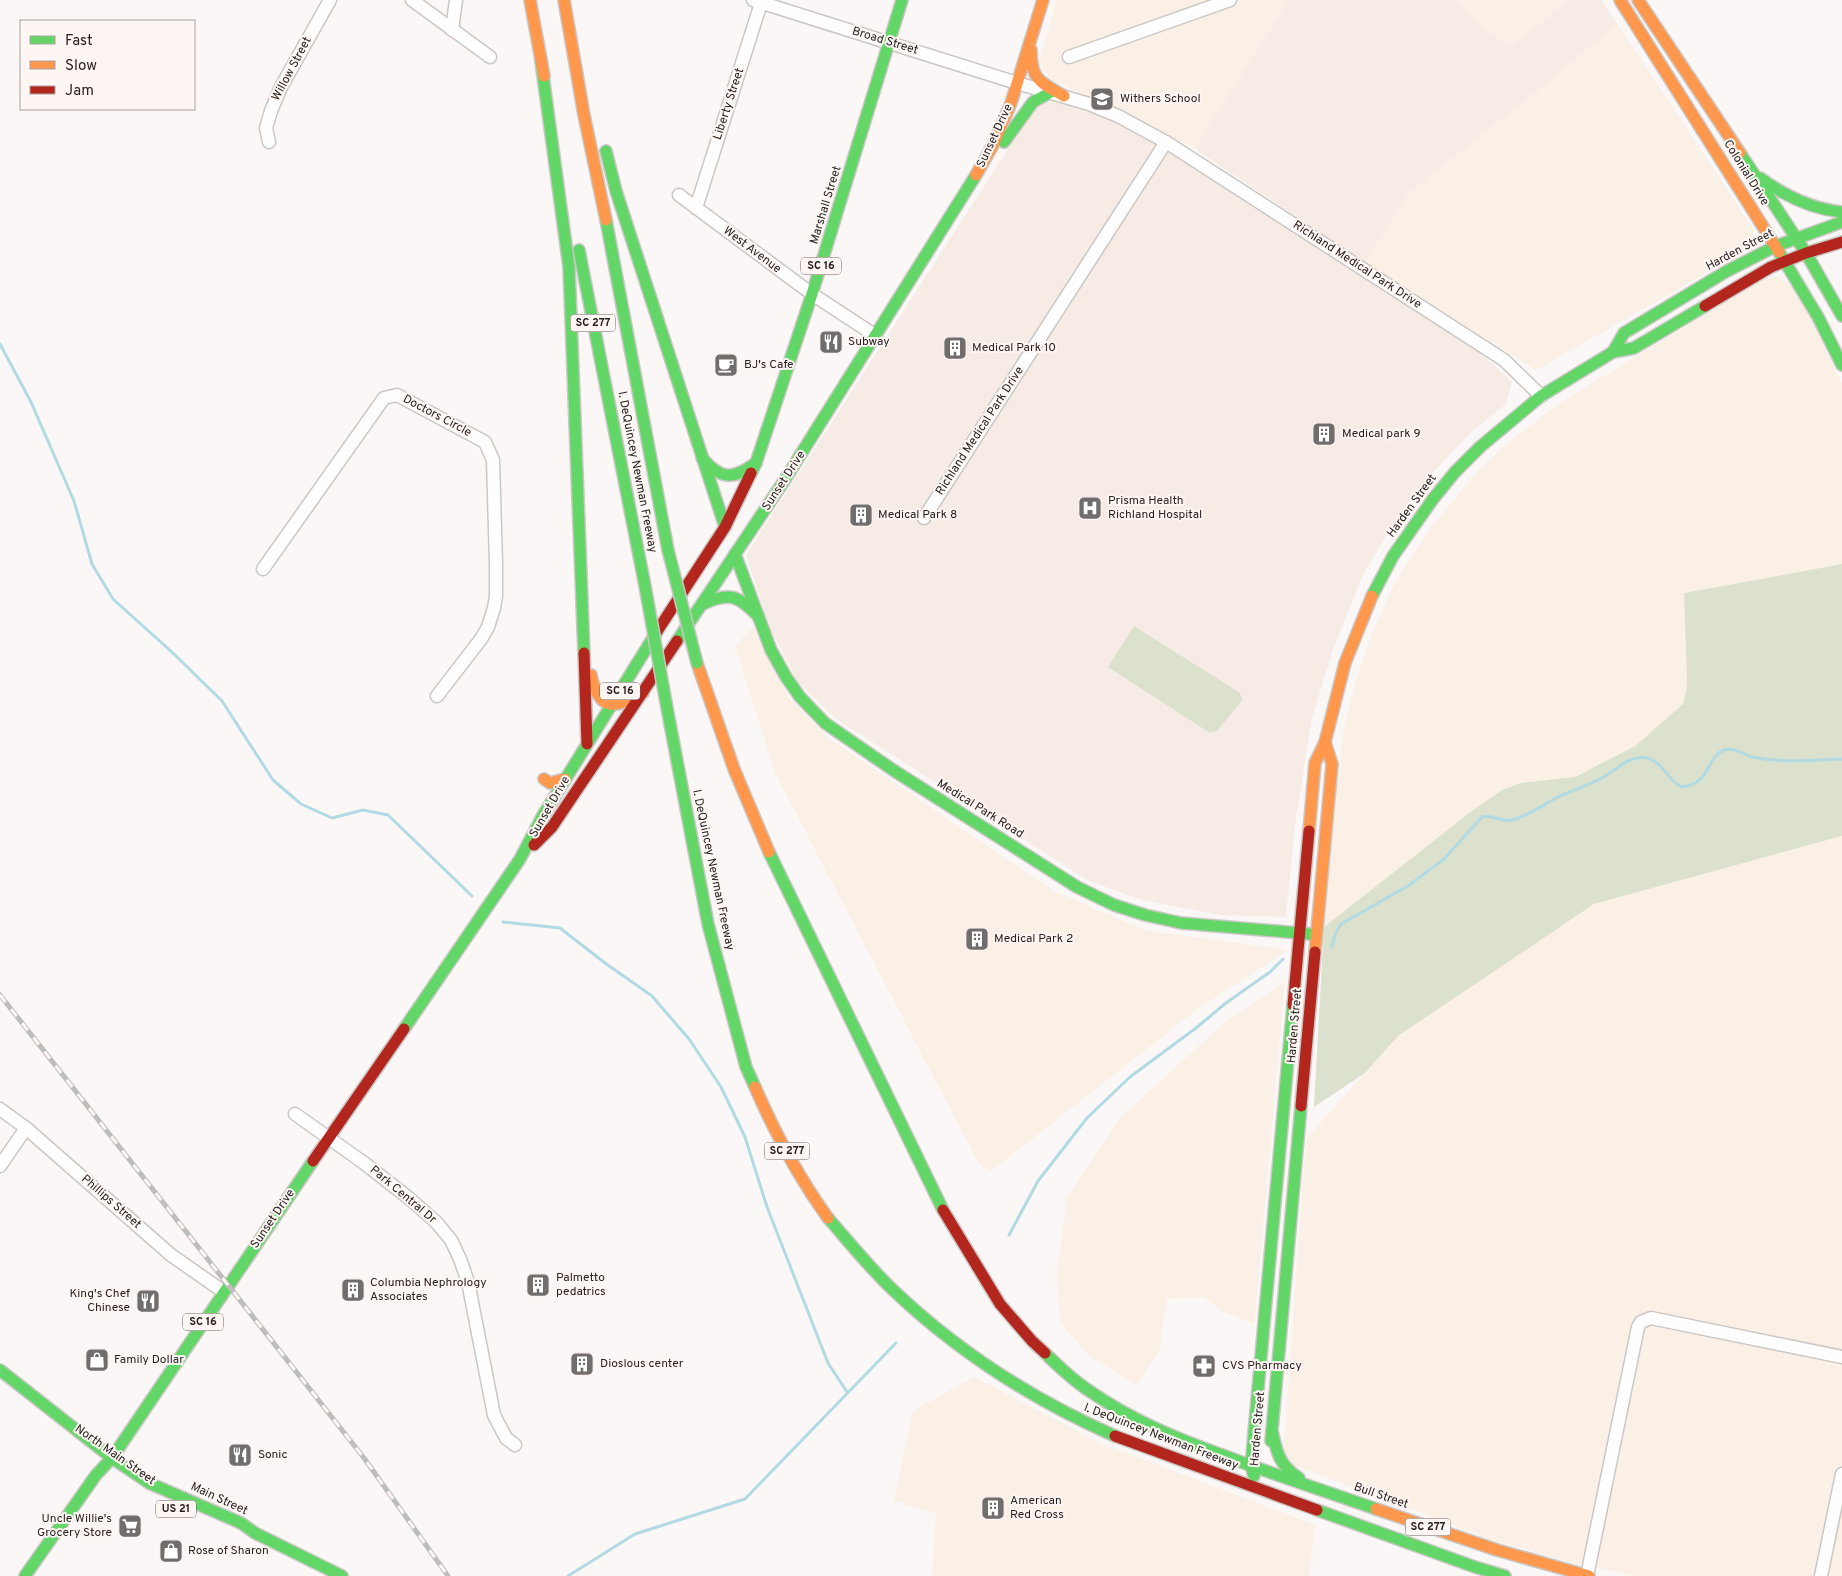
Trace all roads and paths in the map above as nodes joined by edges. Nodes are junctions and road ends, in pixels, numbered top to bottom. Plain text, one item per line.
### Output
1 (330, 0) edge
2 (412, 0) edge
3 (456, 0) edge
4 (530, 0) edge
5 (564, 0) edge
6 (902, 0) edge
7 (1043, 0) edge
8 (1192, 0) edge
9 (1230, 0) edge
10 (1620, 0) edge
11 (1638, 0) edge
12 (758, 1) edge
13 (1188, 14) junction
14 (452, 30) junction
15 (1032, 34) junction
16 (572, 42) junction
17 (889, 43) junction
18 (1070, 57) dead end
19 (490, 58) dead end
20 (541, 61) junction
21 (1017, 83) junction
22 (1051, 92) junction
23 (1064, 96) junction
24 (593, 100) dead end
25 (602, 136) dead end
26 (268, 142) dead end
27 (1166, 142) junction
28 (984, 162) junction
29 (1753, 173) junction
30 (679, 195) dead end
31 (696, 208) junction
32 (1842, 212) edge
33 (1842, 222) edge
34 (1796, 238) junction
35 (1842, 242) edge
36 (1776, 246) junction
37 (1806, 253) junction
38 (1785, 261) junction
39 (812, 294) junction
40 (1842, 316) edge
41 (876, 336) junction
42 (1613, 352) junction
43 (1842, 365) edge
44 (1541, 396) junction
45 (702, 458) junction
46 (756, 463) junction
47 (787, 476) junction
48 (924, 518) dead end
49 (730, 540) junction
50 (264, 569) dead end
51 (703, 604) junction
52 (583, 608) junction
53 (758, 616) junction
54 (643, 693) junction
55 (437, 696) dead end
56 (611, 705) junction
57 (1325, 742) junction
58 (587, 744) junction
59 (565, 779) junction
60 (544, 780) dead end
61 (520, 859) junction
62 (1299, 933) junction
63 (1317, 935) junction
64 (0, 1109) edge
65 (296, 1114) dead end
66 (26, 1128) junction
67 (329, 1137) junction
68 (0, 1166) edge
69 (224, 1292) junction
70 (1842, 1357) edge
71 (0, 1370) edge
72 (1272, 1431) junction
73 (516, 1445) dead end
74 (105, 1461) junction
75 (1251, 1466) junction
76 (1268, 1472) junction
77 (1842, 1474) edge
78 (1258, 1488) junction
79 (1318, 1490) junction
80 (149, 1496) dead end
81 (193, 1515) dead end
82 (255, 1533) junction
83 (25, 1576) edge
84 (342, 1576) edge
85 (1505, 1576) edge
86 (1588, 1576) edge
87 (1821, 1576) edge

1 - 26 street, Willow Street
2 - 14 street
3 - 14 street
4 - 20 main road, I. DeQuincey Newman Freeway / SC 277
5 - 16 main road, I. DeQuincey Newman Freeway / SC 277
6 - 17 main road, Marshall Street / SC 16
7 - 15 main road, SC 16
8 - 13 street
9 - 13 street
10 - 36 main road, Colonial Drive
11 - 29 main road, Colonial Drive
12 - 17 street, Broad Street
12 - 31 street, Liberty Street
13 - 18 street
14 - 19 street
15 - 21 main road, SC 16
15 - 23 main road
16 - 24 main road
16 - 75 main road, I. DeQuincey Newman Freeway / SC 277, bridge
17 - 21 street, Broad Street
17 - 39 main road, Marshall Street / SC 16
20 - 52 main road
20 - 78 main road, I. DeQuincey Newman Freeway / SC 277, bridge
21 - 22 street, Richland Medical Park Drive
21 - 28 main road, Sunset Drive / SC 16
22 - 23 street, Richland Medical Park Drive
22 - 28 main road
23 - 27 street, Richland Medical Park Drive
25 - 45 main road, Medical Park Road
27 - 44 street, Richland Medical Park Drive
27 - 48 street, Richland Medical Park Drive
28 - 41 main road, Sunset Drive / SC 16
29 - 32 main road
29 - 34 main road, Colonial Drive
30 - 31 street, West Avenue
31 - 39 street, West Avenue
33 - 34 main road, Harden Street
34 - 36 main road, Harden Street
34 - 37 main road, Colonial Drive
35 - 37 main road, Harden Street
36 - 38 main road, Colonial Drive
36 - 42 main road, Harden Street
37 - 38 main road, Harden Street
37 - 40 main road, Colonial Drive
38 - 42 main road, Harden Street
38 - 43 main road, Colonial Drive
39 - 41 street, West Avenue
39 - 46 main road, Marshall Street / SC 16
41 - 47 main road, Sunset Drive / SC 16
42 - 44 main road, Harden Street
44 - 57 main road, Harden Street
45 - 46 main road
45 - 49 main road, Medical Park Road
46 - 47 main road
46 - 49 main road, Marshall Street / SC 16
47 - 49 main road, Sunset Drive / SC 16
49 - 51 main road, Sunset Drive / SC 16
49 - 53 main road, Medical Park Road
49 - 56 main road, Sunset Drive / SC 16
50 - 55 street, Doctors Circle
51 - 53 main road
51 - 54 main road, Sunset Drive / SC 16
52 - 56 main road
52 - 58 main road
53 - 62 main road, Medical Park Road
54 - 56 main road
54 - 61 main road, Sunset Drive / SC 16
56 - 58 main road, Sunset Drive / SC 16
57 - 62 main road, Harden Street
57 - 63 main road, Harden Street
58 - 59 main road, Sunset Drive / SC 16
59 - 60 main road
59 - 61 main road, Sunset Drive / SC 16
61 - 67 main road, Sunset Drive / SC 16
62 - 63 main road, Medical Park Road
62 - 75 main road, Harden Street
63 - 72 main road, Harden Street
64 - 66 street, Phillips Street
65 - 67 street, Park Central Dr
66 - 68 street
66 - 69 street, Phillips Street
67 - 69 main road, Sunset Drive / SC 16
67 - 73 street, Park Central Dr
69 - 74 main road, Sunset Drive / SC 16
70 - 86 street
71 - 74 main road, North Main Street / US 21
72 - 76 main road, Harden Street
72 - 79 main road
74 - 80 main road, North Main Street / US 21
74 - 82 main road, Main Street / US 21
74 - 83 main road, Sunset Drive / SC 16
75 - 76 main road, Bull Street / SC 277
75 - 78 main road, Harden Street
76 - 78 main road, Harden Street
76 - 79 main road, Bull Street / SC 277
77 - 87 street
78 - 85 main road, SC 277
79 - 86 main road, Bull Street / SC 277
81 - 82 main road, US 21
82 - 84 main road, Main Street / US 21

